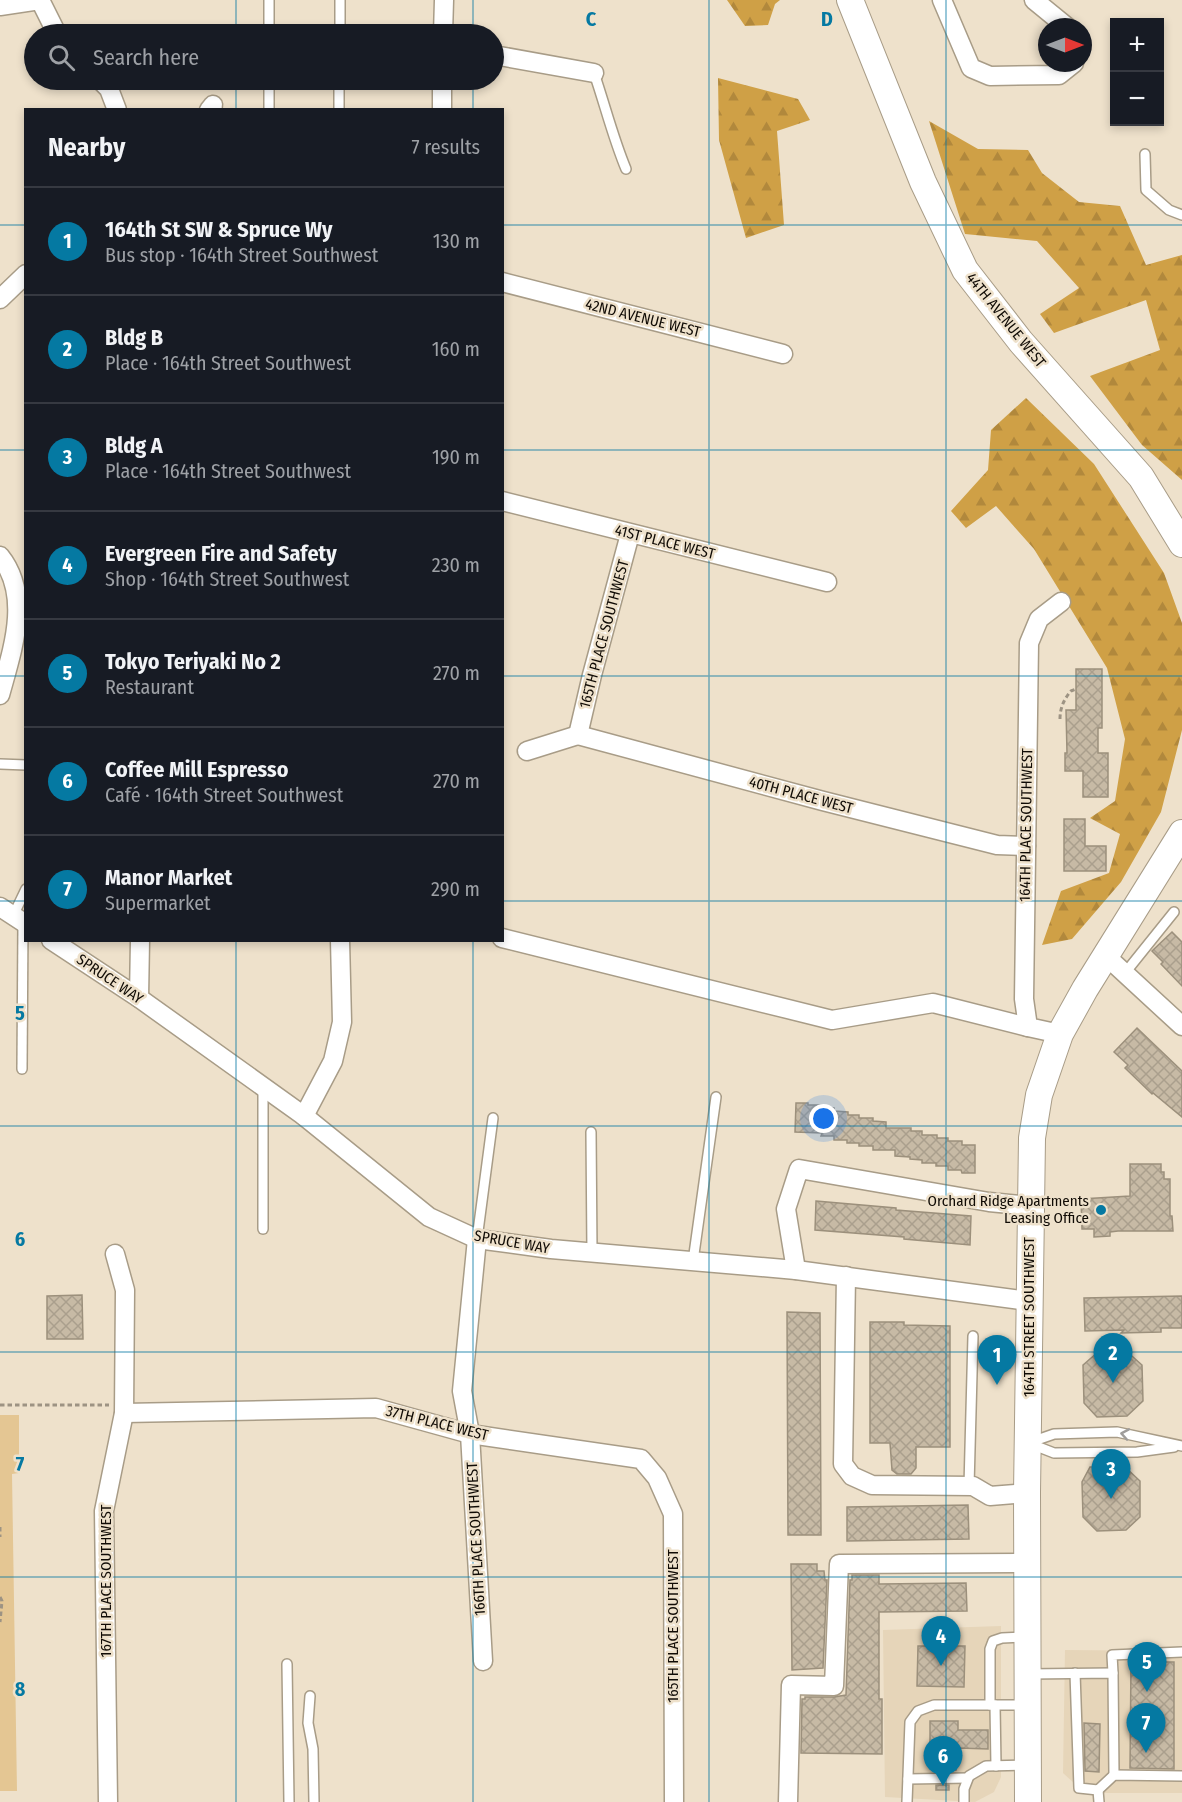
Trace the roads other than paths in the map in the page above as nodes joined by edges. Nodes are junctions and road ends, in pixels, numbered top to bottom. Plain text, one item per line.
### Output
1 (40, 0) edge
2 (269, 0) edge
3 (340, 0) edge
4 (444, 0) edge
5 (850, 0) edge
6 (942, 0) edge
7 (1034, 0) edge
8 (0, 6) edge
9 (1056, 18) edge
10 (52, 24) edge
11 (269, 24) edge
12 (340, 24) edge
13 (443, 24) edge
14 (504, 57) edge
15 (1063, 72) edge
16 (594, 73) joint
17 (110, 90) edge
18 (269, 90) edge
19 (339, 90) edge
20 (442, 90) edge
21 (116, 108) edge
22 (270, 108) edge
23 (339, 108) edge
24 (442, 108) edge
25 (1145, 154) dead end
26 (626, 169) dead end
27 (1182, 215) edge
28 (24, 276) edge
29 (504, 283) edge
30 (0, 299) edge
31 (783, 354) dead end
32 (504, 502) edge
33 (630, 534) junction
34 (1182, 544) edge
35 (4, 561) edge
36 (827, 582) dead end
37 (1060, 602) dead end
38 (0, 695) edge
39 (578, 735) junction
40 (527, 751) dead end
41 (0, 764) edge
42 (24, 765) edge
43 (1182, 834) edge
44 (1026, 846) junction
45 (24, 894) edge
46 (1174, 912) dead end
47 (15, 917) edge
48 (504, 938) edge
49 (54, 942) edge
50 (140, 942) edge
51 (340, 942) edge
52 (1106, 956) junction
53 (1125, 973) junction
54 (139, 998) junction
55 (1182, 1026) edge
56 (1028, 1027) junction
57 (1060, 1035) junction
58 (22, 1069) dead end
59 (263, 1087) junction
60 (716, 1097) dead end
61 (304, 1116) junction
62 (493, 1119) dead end
63 (591, 1132) dead end
64 (1030, 1206) junction
65 (263, 1229) dead end
66 (477, 1239) junction
67 (592, 1253) junction
68 (115, 1254) dead end
69 (693, 1261) junction
70 (796, 1270) junction
71 (846, 1276) junction
72 (1028, 1301) junction
73 (973, 1336) dead end
74 (124, 1409) junction
75 (470, 1434) junction
76 (1028, 1443) junction
77 (1182, 1446) edge
78 (641, 1459) joint
79 (969, 1486) junction
80 (1027, 1493) junction
81 (1028, 1563) junction
82 (1028, 1637) junction
83 (1182, 1652) edge
84 (483, 1660) dead end
85 (287, 1664) dead end
86 (1113, 1673) junction
87 (1029, 1674) junction
88 (1075, 1674) junction
89 (310, 1696) dead end
90 (992, 1705) junction
91 (1029, 1705) junction
92 (1028, 1765) junction
93 (996, 1766) junction
94 (1114, 1774) junction
95 (1182, 1776) edge
96 (968, 1778) junction
97 (908, 1779) junction
98 (1098, 1790) junction
99 (108, 1802) edge
100 (289, 1802) edge
101 (314, 1802) edge
102 (674, 1802) edge
103 (788, 1802) edge
104 (907, 1802) edge
105 (964, 1802) edge
106 (1028, 1802) edge
107 (1099, 1802) edge

1 - 8 street
1 - 10 street
2 - 11 lane
3 - 12 lane
4 - 13 street
5 - 34 main road, 44TH AVENUE WEST
6 - 15 street
7 - 9 street
14 - 16 street
16 - 26 lane
17 - 21 street
18 - 22 lane
19 - 23 lane
20 - 24 street
25 - 27 lane
28 - 30 street
29 - 31 street, 42ND AVENUE WEST
32 - 33 street, 41ST PLACE WEST
33 - 36 street, 41ST PLACE WEST
33 - 39 street, 165TH PLACE SOUTHWEST
35 - 38 street
37 - 44 street, 164TH PLACE SOUTHWEST
39 - 40 street
39 - 44 street, 40TH PLACE WEST
41 - 42 lane
43 - 52 main road, 164TH STREET SOUTHWEST
44 - 56 street, 164TH PLACE SOUTHWEST
45 - 47 lane
46 - 53 lane
47 - 58 lane
48 - 56 street
49 - 54 street, SPRUCE WAY
50 - 54 street
51 - 61 street
52 - 53 street
52 - 57 main road, 164TH STREET SOUTHWEST
53 - 55 street
54 - 59 street, SPRUCE WAY
56 - 57 street
57 - 64 main road, 164TH STREET SOUTHWEST
59 - 61 street, SPRUCE WAY
59 - 65 lane
60 - 69 lane
61 - 66 street, SPRUCE WAY
62 - 66 lane
63 - 67 lane
64 - 70 street
64 - 72 main road, 164TH STREET SOUTHWEST
66 - 67 street, SPRUCE WAY
66 - 75 street, 166TH PLACE SOUTHWEST
67 - 69 street, SPRUCE WAY
68 - 74 street, 167TH PLACE SOUTHWEST
69 - 70 street, SPRUCE WAY
70 - 71 street, SPRUCE WAY
71 - 72 street, SPRUCE WAY
71 - 79 street
72 - 76 main road, 164TH STREET SOUTHWEST
73 - 79 lane
74 - 75 street, 37TH PLACE WEST
74 - 99 street, 167TH PLACE SOUTHWEST
75 - 78 street, 37TH PLACE WEST
75 - 84 street, 166TH PLACE SOUTHWEST
76 - 77 lane
77 -> 76 lane
76 - 80 main road, 164TH STREET SOUTHWEST
78 - 102 street, 165TH PLACE SOUTHWEST
79 - 80 street
80 - 81 main road, 164TH STREET SOUTHWEST
81 - 82 main road, 164TH STREET SOUTHWEST
81 - 103 street
82 - 87 main road, 164TH STREET SOUTHWEST
82 - 90 lane
83 - 86 lane
85 - 100 lane
86 - 88 lane
86 - 94 lane
87 - 88 lane
87 - 91 main road, 164TH STREET SOUTHWEST
88 - 98 lane
89 - 101 lane
90 - 91 lane
90 - 93 lane
90 - 97 lane
91 - 92 main road, 164TH STREET SOUTHWEST
92 - 93 lane
92 - 106 main road, 164TH STREET SOUTHWEST
93 - 96 lane
94 - 95 lane
94 - 98 lane
96 - 97 lane
96 - 105 lane
97 - 104 lane
98 - 107 lane

